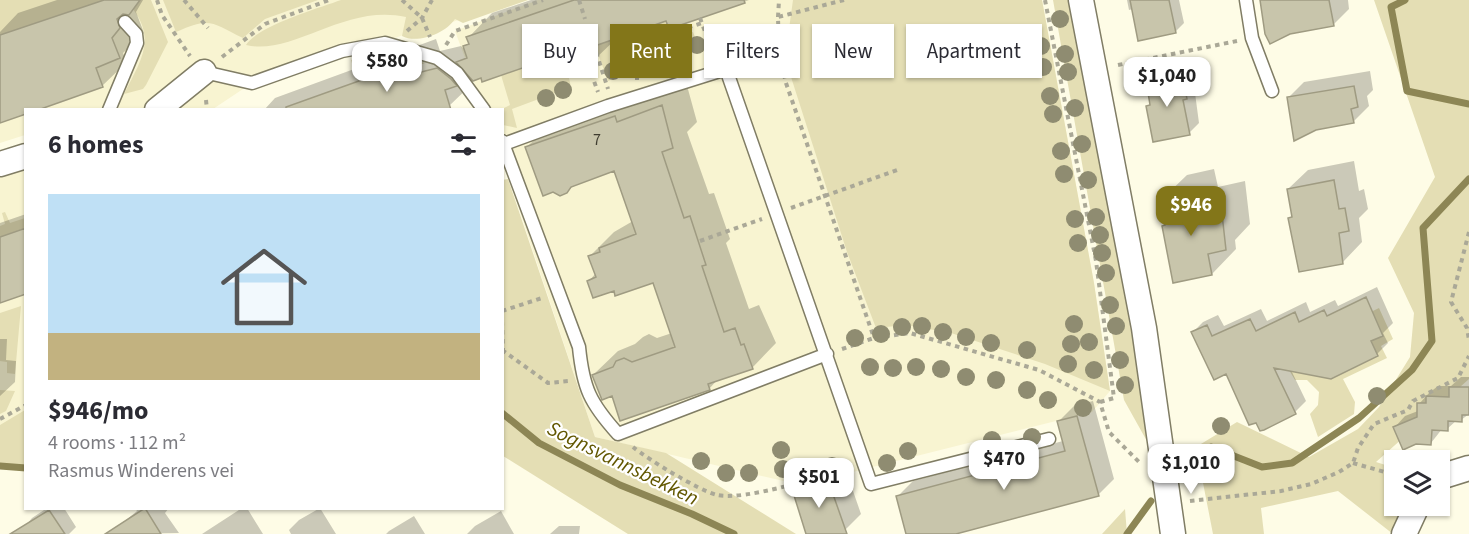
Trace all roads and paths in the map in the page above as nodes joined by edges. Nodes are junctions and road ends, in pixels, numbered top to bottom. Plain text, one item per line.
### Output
1 (158, 0) edge
2 (184, 0) edge
3 (328, 0) edge
4 (402, 0) edge
5 (432, 0) edge
6 (543, 0) edge
7 (579, 0) edge
8 (779, 0) edge
9 (844, 0) edge
10 (1045, 0) edge
11 (1081, 0) edge
12 (1246, 0) edge
13 (778, 16) junction
14 (422, 18) junction
15 (585, 19) dead end
16 (124, 22) dead end
17 (208, 28) dead end
18 (704, 29) edge
19 (1252, 38) junction
20 (386, 43) junction
21 (239, 44) dead end
22 (437, 58) junction
23 (598, 58) edge
24 (1095, 69) junction
25 (204, 72) junction
26 (604, 77) dead end
27 (593, 78) edge
28 (1272, 91) dead end
29 (599, 94) dead end
30 (637, 99) junction
31 (110, 108) edge
32 (160, 108) edge
33 (483, 108) edge
34 (504, 142) edge
35 (504, 145) edge
36 (24, 157) edge
37 (0, 164) edge
38 (900, 170) dead end
39 (826, 196) junction
40 (777, 213) junction
41 (1469, 232) edge
42 (700, 241) dead end
43 (560, 292) junction
44 (504, 310) edge
45 (874, 338) junction
46 (1469, 339) edge
47 (504, 351) edge
48 (827, 354) junction
49 (1469, 356) edge
50 (582, 380) junction
51 (1100, 402) junction
52 (24, 406) edge
53 (0, 419) edge
54 (618, 434) junction
55 (1050, 439) dead end
56 (865, 464) junction
57 (1353, 464) junction
58 (1469, 468) edge
59 (1157, 471) junction
60 (1384, 472) edge
61 (1450, 474) edge
62 (1413, 516) edge
63 (1176, 519) edge
64 (1404, 534) edge

1 - 25 path
2 - 17 path
3 - 21 path
4 - 14 path
5 - 14 path
6 - 22 path
7 - 15 path
8 - 13 path
9 - 13 path
10 - 51 path
11 - 24 street
12 - 19 lane
13 - 39 path
14 - 20 path
16 - 31 lane
18 - 30 path
19 - 24 path
19 - 28 lane
20 - 22 lane
20 - 25 lane
22 - 33 lane
23 - 26 path
24 - 59 street
25 - 32 street
27 - 29 path
30 - 34 lane
30 - 40 lane
35 - 43 lane
36 - 37 street
38 - 39 path
39 - 40 path
39 - 45 path
40 - 42 path
40 - 48 lane
41 - 46 path
43 - 44 path
43 - 50 lane
45 - 48 path
45 - 51 path
47 - 50 path
48 - 54 lane
48 - 56 lane
49 - 57 path
50 - 54 lane
51 - 59 path
52 - 53 path
54 - 56 path
55 - 56 lane
57 - 60 path
57 - 63 path
58 - 61 street
59 - 63 street
62 - 64 street

